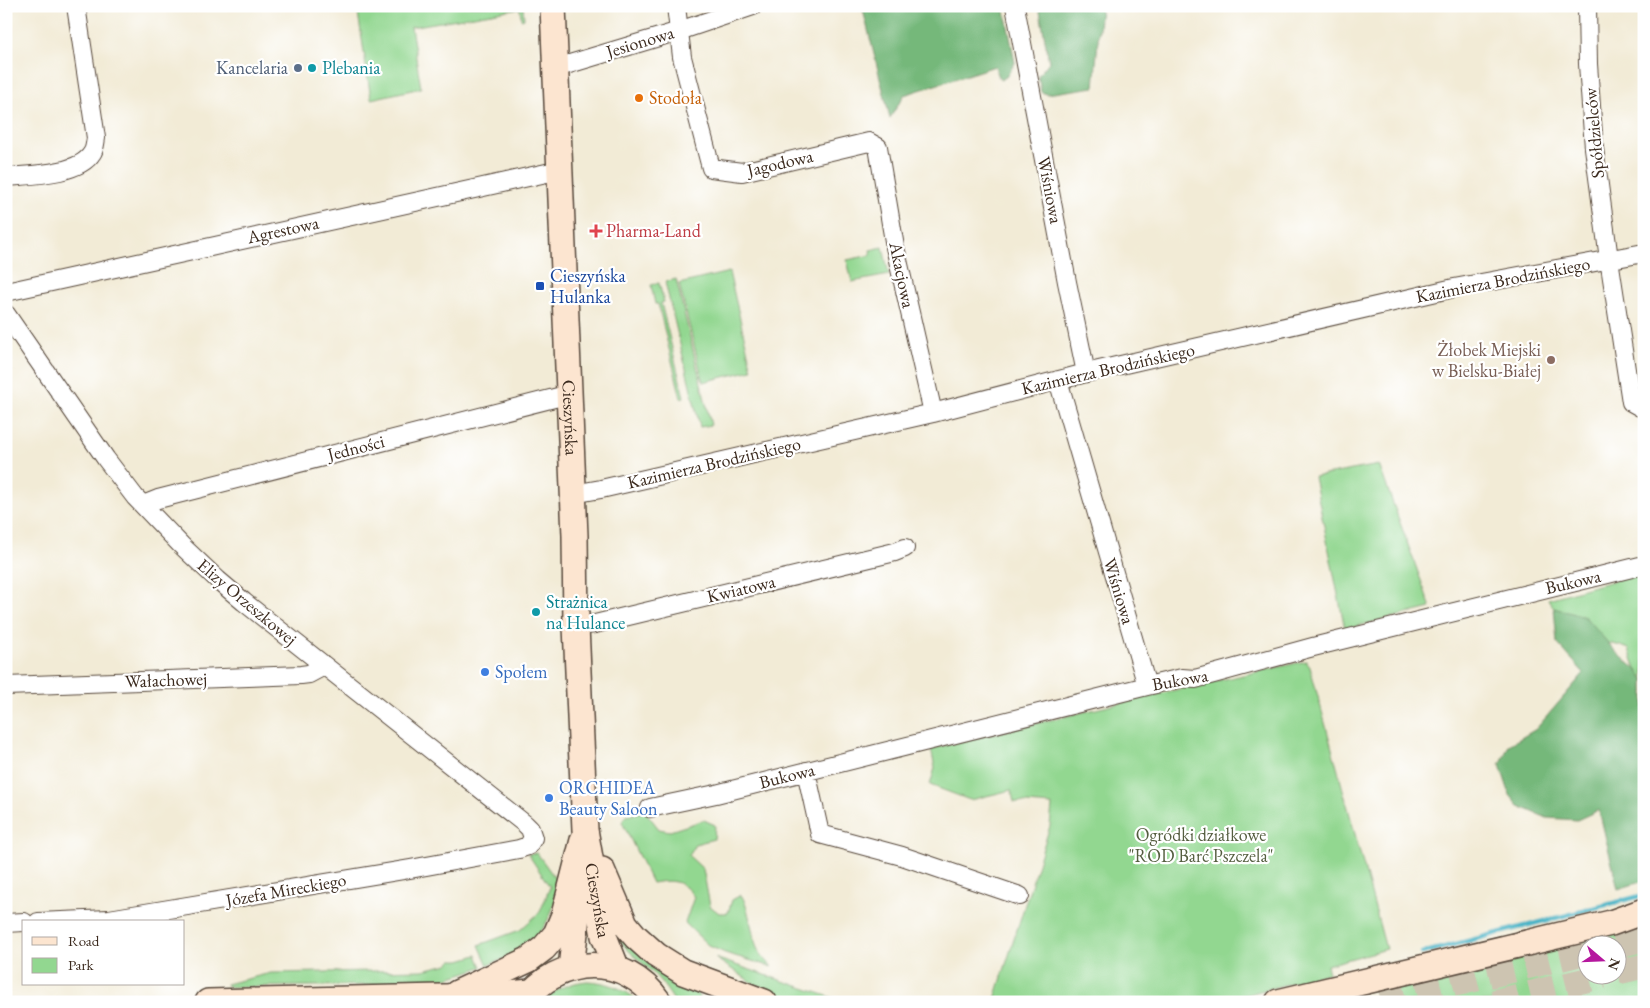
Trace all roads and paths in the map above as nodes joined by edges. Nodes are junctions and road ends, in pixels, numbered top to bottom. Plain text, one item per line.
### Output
1 (76, 6) edge
2 (553, 6) edge
3 (676, 6) edge
4 (753, 6) edge
5 (1015, 6) edge
6 (1587, 6) edge
7 (679, 30) junction
8 (556, 68) junction
9 (869, 142) joint
10 (560, 170) junction
11 (6, 177) edge
12 (1644, 253) edge
13 (1609, 259) junction
14 (6, 292) edge
15 (6, 314) edge
16 (1086, 373) junction
17 (1058, 380) junction
18 (570, 394) junction
19 (1644, 407) edge
20 (933, 413) junction
21 (573, 494) junction
22 (143, 504) junction
23 (905, 548) dead end
24 (1644, 565) edge
25 (576, 626) junction
26 (324, 666) junction
27 (6, 686) edge
28 (1147, 686) junction
29 (806, 771) junction
30 (650, 808) dead end
31 (585, 830) junction
32 (531, 843) joint
33 (1020, 896) dead end
34 (1644, 911) edge
35 (85, 920) edge
36 (22, 922) edge
37 (6, 923) edge
38 (571, 968) junction
39 (617, 969) junction
40 (449, 997) junction
41 (528, 997) edge
42 (208, 1002) edge
43 (659, 1002) edge
44 (764, 1002) edge
45 (1278, 1002) edge

1 - 11 street
2 - 8 main road, Cieszyńska
3 - 7 street, Jagodowa
4 - 7 street, Jesionowa
5 - 16 street, Wiśniowa
6 - 13 street, Spółdzielców
7 - 8 street, Jesionowa
7 - 9 street, Jagodowa
8 - 10 main road, Cieszyńska
9 - 20 street, Akacjowa
10 - 14 street, Agrestowa
10 - 18 main road, Cieszyńska
12 - 13 street, Kazimierza Brodzińskiego
13 - 16 street, Kazimierza Brodzińskiego
13 - 19 street, Spółdzielców
15 - 22 street, Elizy Orzeszkowej
16 - 17 street, Kazimierza Brodzińskiego
17 - 20 street, Kazimierza Brodzińskiego
17 - 28 street, Wiśniowa
18 - 21 main road, Cieszyńska
18 - 22 street, Jedności
20 - 21 street, Kazimierza Brodzińskiego
21 - 25 main road, Cieszyńska
22 - 26 street, Elizy Orzeszkowej
23 - 25 street, Kwiatowa
24 - 28 street, Bukowa
25 - 31 main road, Cieszyńska
26 - 27 street, Wałachowej
26 - 32 street, Elizy Orzeszkowej
28 - 29 street, Bukowa
29 - 30 street, Bukowa
29 - 33 street
31 - 38 main road, Cieszyńska
31 - 39 main road, Cieszyńska
31 - 40 main road
31 - 44 main road
32 - 35 street, Józefa Mireckiego
34 - 45 main road
36 - 37 street
38 - 39 main road
38 - 41 main road
39 - 43 main road
40 - 41 main road
40 - 42 main road

